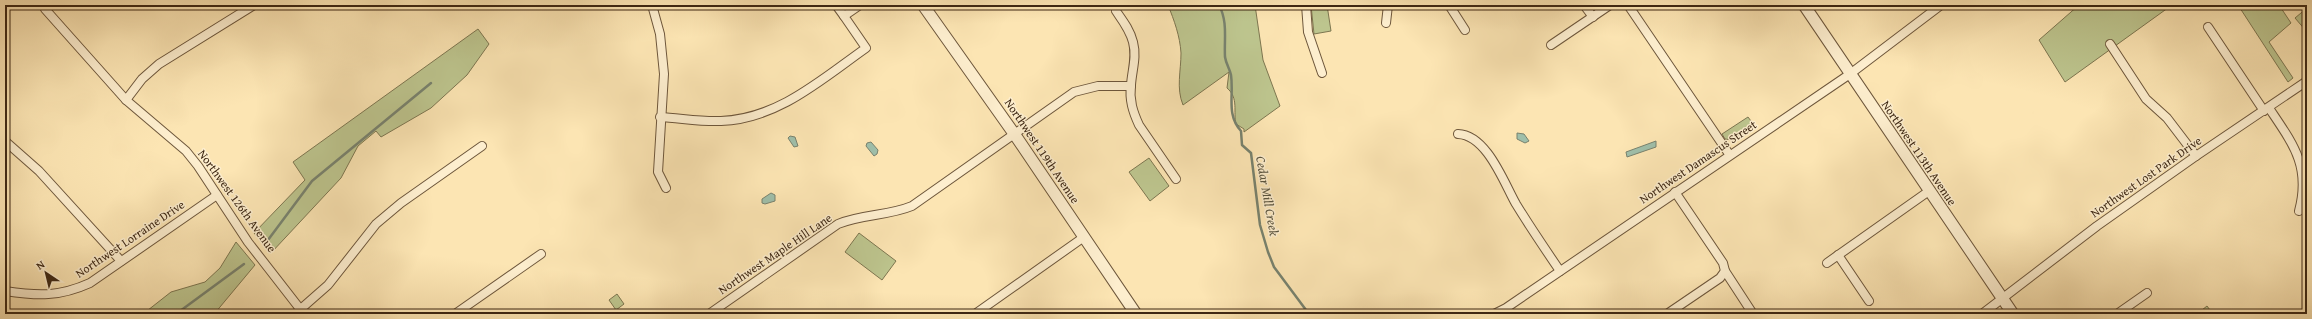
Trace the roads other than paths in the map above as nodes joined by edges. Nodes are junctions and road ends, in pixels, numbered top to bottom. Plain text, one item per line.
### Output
1 (45, 5) edge
2 (254, 5) edge
3 (652, 5) edge
4 (836, 5) edge
5 (860, 5) edge
6 (923, 5) edge
7 (1306, 5) edge
8 (1388, 5) edge
9 (1449, 5) edge
10 (1584, 5) edge
11 (1610, 5) edge
12 (1628, 5) edge
13 (1804, 5) edge
14 (1941, 5) edge
15 (1116, 11) dead end
16 (844, 16) junction
17 (1593, 17) junction
18 (1386, 23) dead end
19 (2208, 27) dead end
20 (1465, 30) dead end
21 (2110, 44) dead end
22 (1551, 45) dead end
23 (1322, 73) dead end
24 (1850, 74) junction
25 (2307, 81) edge
26 (1131, 86) junction
27 (126, 100) junction
28 (2266, 109) junction
29 (660, 116) junction
30 (1458, 134) dead end
31 (1015, 135) junction
32 (5, 141) edge
33 (482, 146) dead end
34 (1729, 154) junction
35 (2196, 156) junction
36 (1176, 179) dead end
37 (666, 188) dead end
38 (1929, 191) junction
39 (1675, 192) junction
40 (217, 195) junction
41 (2299, 212) dead end
42 (1084, 236) junction
43 (541, 254) dead end
44 (1838, 255) junction
45 (121, 261) junction
46 (1826, 264) dead end
47 (1560, 271) junction
48 (1725, 272) junction
49 (5, 291) edge
50 (2147, 293) dead end
51 (2003, 300) junction
52 (1869, 301) dead end
53 (300, 313) edge
54 (455, 314) edge
55 (709, 314) edge
56 (975, 314) edge
57 (1136, 314) edge
58 (1494, 314) edge
59 (1667, 314) edge
60 (1753, 314) edge
61 (1982, 314) edge
62 (2013, 314) edge
63 (2117, 314) edge

1 - 27 street, Northwest 126th Avenue
2 - 27 street
3 - 29 street
4 - 16 street
5 - 16 street
6 - 31 street, Northwest 119th Avenue
7 - 23 street
8 - 18 street
9 - 20 street
10 - 17 street
11 - 17 street
12 - 34 street
13 - 24 street, Northwest 113th Avenue
14 - 24 street
15 - 26 street
16 - 29 street
17 - 22 street
19 - 28 street
21 - 35 street
24 - 34 street, Northwest Damascus Street
24 - 38 street, Northwest 113th Avenue
25 - 28 street, Northwest Lost Park Drive
26 - 31 street, Northwest Maple Hill Lane
26 - 36 street
27 - 40 street, Northwest 126th Avenue
28 - 35 street, Northwest Lost Park Drive
28 - 41 street
29 - 37 street
30 - 47 street
31 - 42 street, Northwest 119th Avenue
31 - 55 street, Northwest Maple Hill Lane
32 - 45 street
33 - 53 street
34 - 39 street, Northwest Damascus Street
35 - 51 street, Northwest Lost Park Drive
38 - 44 street
38 - 51 street, Northwest 113th Avenue
39 - 47 street, Northwest Damascus Street
39 - 48 street
40 - 45 street, Northwest Lorraine Drive
40 - 53 street, Northwest 126th Avenue
42 - 56 street
42 - 57 street, Northwest 119th Avenue
43 - 54 street
44 - 46 street
44 - 52 street
45 - 49 street, Northwest Lorraine Drive
47 - 58 street, Northwest Damascus Street
48 - 59 street
48 - 60 street
50 - 63 street
51 - 61 street, Northwest Lost Park Drive
51 - 62 street, Northwest 113th Avenue

